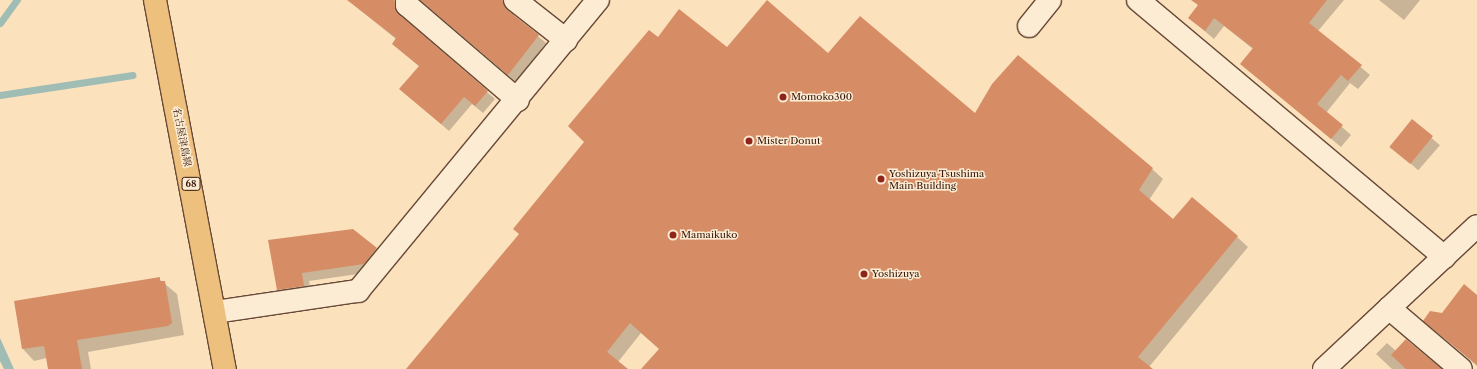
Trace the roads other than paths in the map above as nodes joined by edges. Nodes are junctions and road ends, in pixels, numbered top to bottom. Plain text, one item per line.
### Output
1 (156, 0) edge
2 (407, 0) edge
3 (515, 0) edge
4 (598, 0) edge
5 (1050, 0) edge
6 (1138, 0) edge
7 (1029, 26) dead end
8 (566, 40) junction
9 (518, 100) junction
10 (1477, 226) edge
11 (1444, 257) junction
12 (1389, 308) junction
13 (215, 312) junction
14 (226, 369) edge
15 (1324, 369) edge
16 (1461, 369) edge

1 - 13 main road, 名古屋津島線 / 68
2 - 9 street
3 - 8 street
4 - 8 street
5 - 7 street
6 - 11 street
8 - 9 street
9 - 13 street
10 - 11 street
11 - 12 street
12 - 15 street
12 - 16 street
13 - 14 main road, 名古屋津島線 / 68

